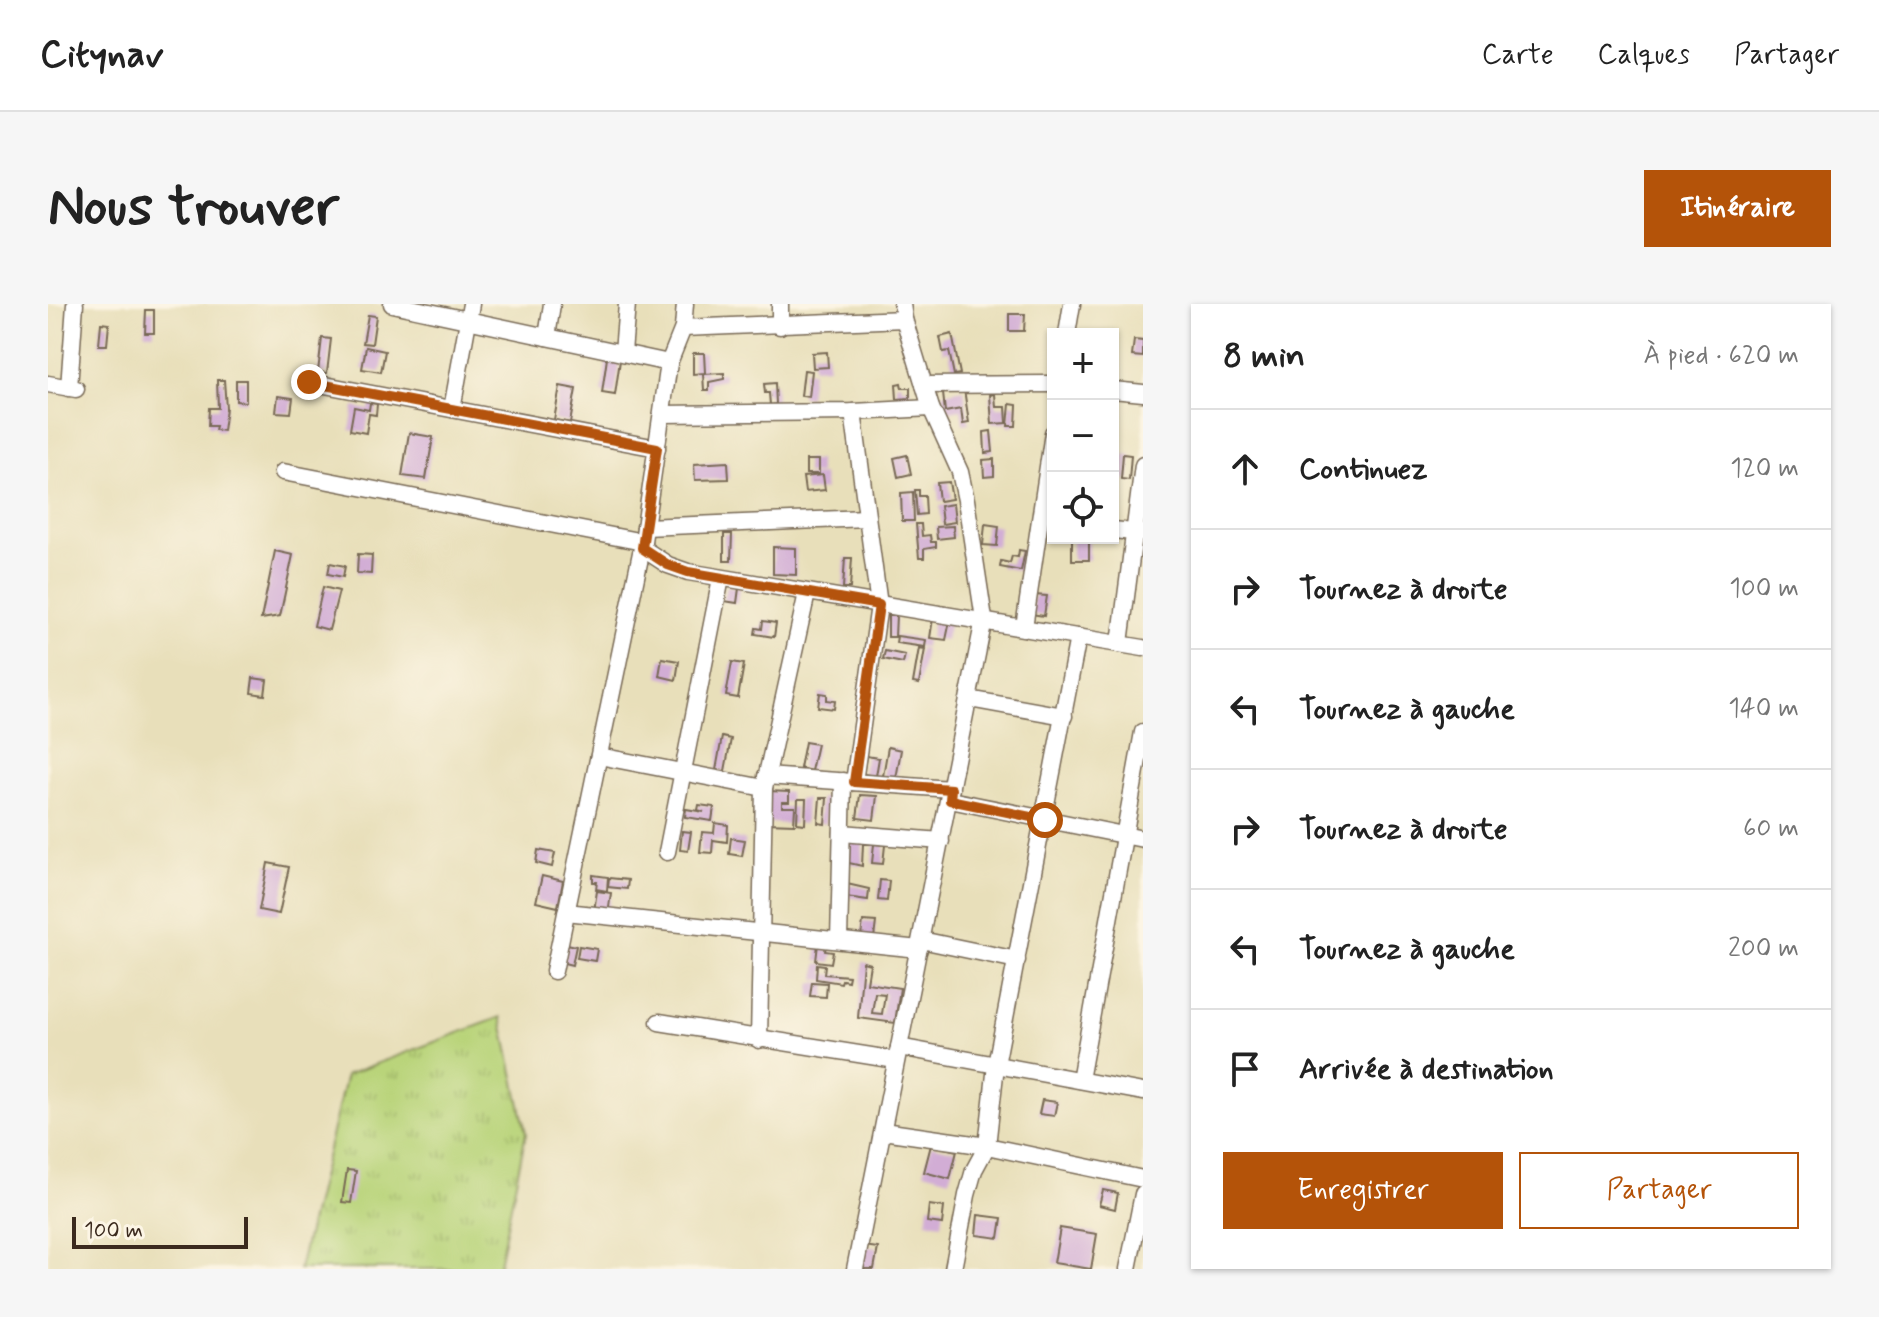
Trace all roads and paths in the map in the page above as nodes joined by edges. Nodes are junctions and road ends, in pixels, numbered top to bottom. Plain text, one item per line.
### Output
1 (75, 304) edge
2 (391, 304) edge
3 (552, 304) edge
4 (627, 304) edge
5 (685, 304) edge
6 (780, 304) edge
7 (1072, 304) edge
8 (903, 311) edge
9 (470, 312) edge
10 (780, 326) junction
11 (683, 328) junction
12 (1068, 328) edge
13 (547, 337) junction
14 (623, 352) junction
15 (669, 363) junction
16 (309, 382) dead end
17 (48, 384) edge
18 (1047, 384) edge
19 (924, 385) junction
20 (1119, 391) edge
21 (1143, 393) edge
22 (931, 408) junction
23 (452, 409) junction
24 (853, 412) junction
25 (662, 414) junction
26 (657, 448) junction
27 (1143, 465) edge
28 (283, 472) dead end
29 (867, 518) junction
30 (1047, 523) edge
31 (1119, 531) edge
32 (1139, 533) edge
33 (643, 539) junction
34 (721, 578) junction
35 (807, 593) junction
36 (879, 605) junction
37 (984, 619) junction
38 (1024, 627) junction
39 (1078, 637) junction
40 (1120, 643) junction
41 (1143, 648) edge
42 (969, 699) junction
43 (1064, 716) junction
44 (1143, 732) edge
45 (599, 756) junction
46 (683, 773) junction
47 (765, 782) junction
48 (848, 782) junction
49 (950, 795) junction
50 (1045, 820) junction
51 (842, 833) junction
52 (1126, 835) junction
53 (1143, 839) edge
54 (941, 841) junction
55 (667, 852) dead end
56 (566, 912) junction
57 (761, 932) junction
58 (839, 940) junction
59 (920, 945) junction
60 (1017, 960) junction
61 (554, 971) dead end
62 (659, 1022) dead end
63 (759, 1040) junction
64 (898, 1054) junction
65 (996, 1065) junction
66 (1080, 1080) junction
67 (1143, 1092) edge
68 (883, 1131) junction
69 (987, 1146) junction
70 (1143, 1179) edge
71 (1143, 1194) edge
72 (855, 1269) edge
73 (953, 1269) edge
74 (1128, 1269) edge

1 - 17 street
2 - 9 street
3 - 13 street
4 - 14 street
5 - 11 street
6 - 10 street
7 - 12 street
8 - 10 street
8 - 19 street
9 - 13 street
9 - 23 street
10 - 11 street
11 - 15 street
13 - 14 street
14 - 15 street
15 - 25 street
16 - 23 street
18 - 19 street
19 - 22 street
20 - 21 street
22 - 24 street
22 - 37 street
23 - 26 street
24 - 25 street
24 - 29 street
25 - 26 street
26 - 33 street
27 - 32 street
28 - 33 street
29 - 33 street
29 - 36 street
30 - 38 street
31 - 32 street
32 - 40 street
33 - 34 street
33 - 45 street
34 - 35 street
34 - 46 street
35 - 36 street
35 - 47 street
36 - 37 street
36 - 48 street
37 - 38 street
37 - 42 street
38 - 39 street
39 - 40 street
39 - 43 street
40 - 41 street
42 - 43 street
42 - 49 street
43 - 50 street
44 - 52 street
45 - 46 street
45 - 56 street
46 - 47 street
46 - 55 street
47 - 48 street
47 - 57 street
48 - 49 street
48 - 51 street
49 - 50 street
49 - 54 street
50 - 52 street
50 - 60 street
51 - 54 street
51 - 58 street
52 - 53 street
52 - 66 street
54 - 59 street
56 - 57 street
56 - 61 street
57 - 58 street
57 - 63 street
58 - 59 street
59 - 60 street
59 - 64 street
60 - 65 street
62 - 63 street
63 - 64 street
64 - 65 street
64 - 68 street
65 - 66 street
65 - 69 street
66 - 67 street
68 - 69 street
68 - 72 street
69 - 70 street
69 - 73 street
71 - 74 street

